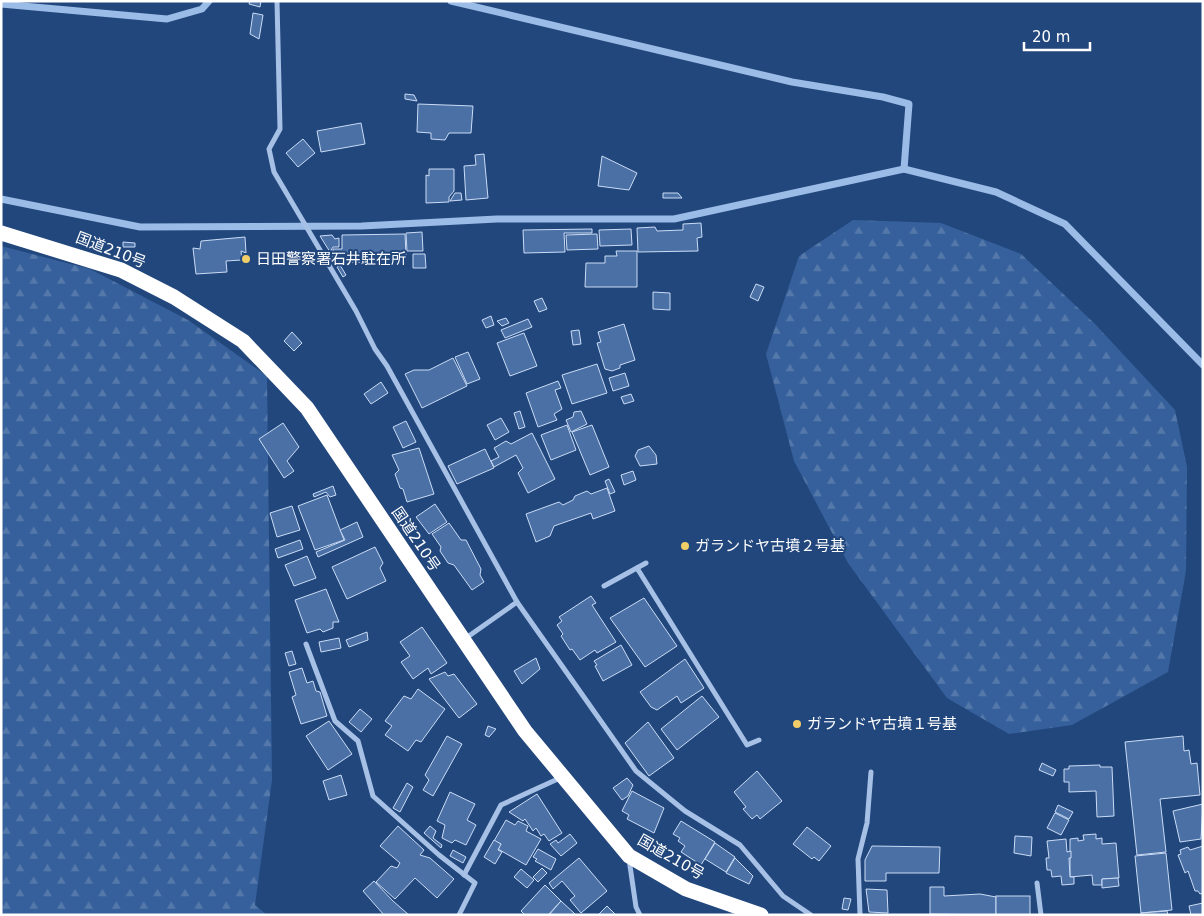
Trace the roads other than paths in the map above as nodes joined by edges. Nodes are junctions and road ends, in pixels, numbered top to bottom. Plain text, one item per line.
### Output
1 (278, 1) edge
2 (1, 232) edge
3 (646, 563) dead end
4 (637, 568) junction
5 (604, 586) dead end
6 (517, 602) junction
7 (463, 640) junction
8 (306, 644) dead end
9 (758, 740) dead end
10 (871, 772) dead end
11 (562, 776) junction
12 (629, 856) junction
13 (464, 875) junction
14 (1036, 883) dead end
15 (459, 915) edge
16 (640, 915) edge
17 (761, 915) edge
18 (811, 915) edge
19 (860, 915) edge
20 (1041, 915) edge

1 - 6 street
2 - 7 highway, 国道210号
3 - 4 street
4 - 5 street
4 - 9 street
6 - 7 street
6 - 18 street
7 - 11 highway, 国道210号
8 - 13 street
10 - 19 street
11 - 12 highway, 国道210号
11 - 13 street
12 - 16 street
12 - 17 highway, 国道210号
13 - 15 street
14 - 20 street

